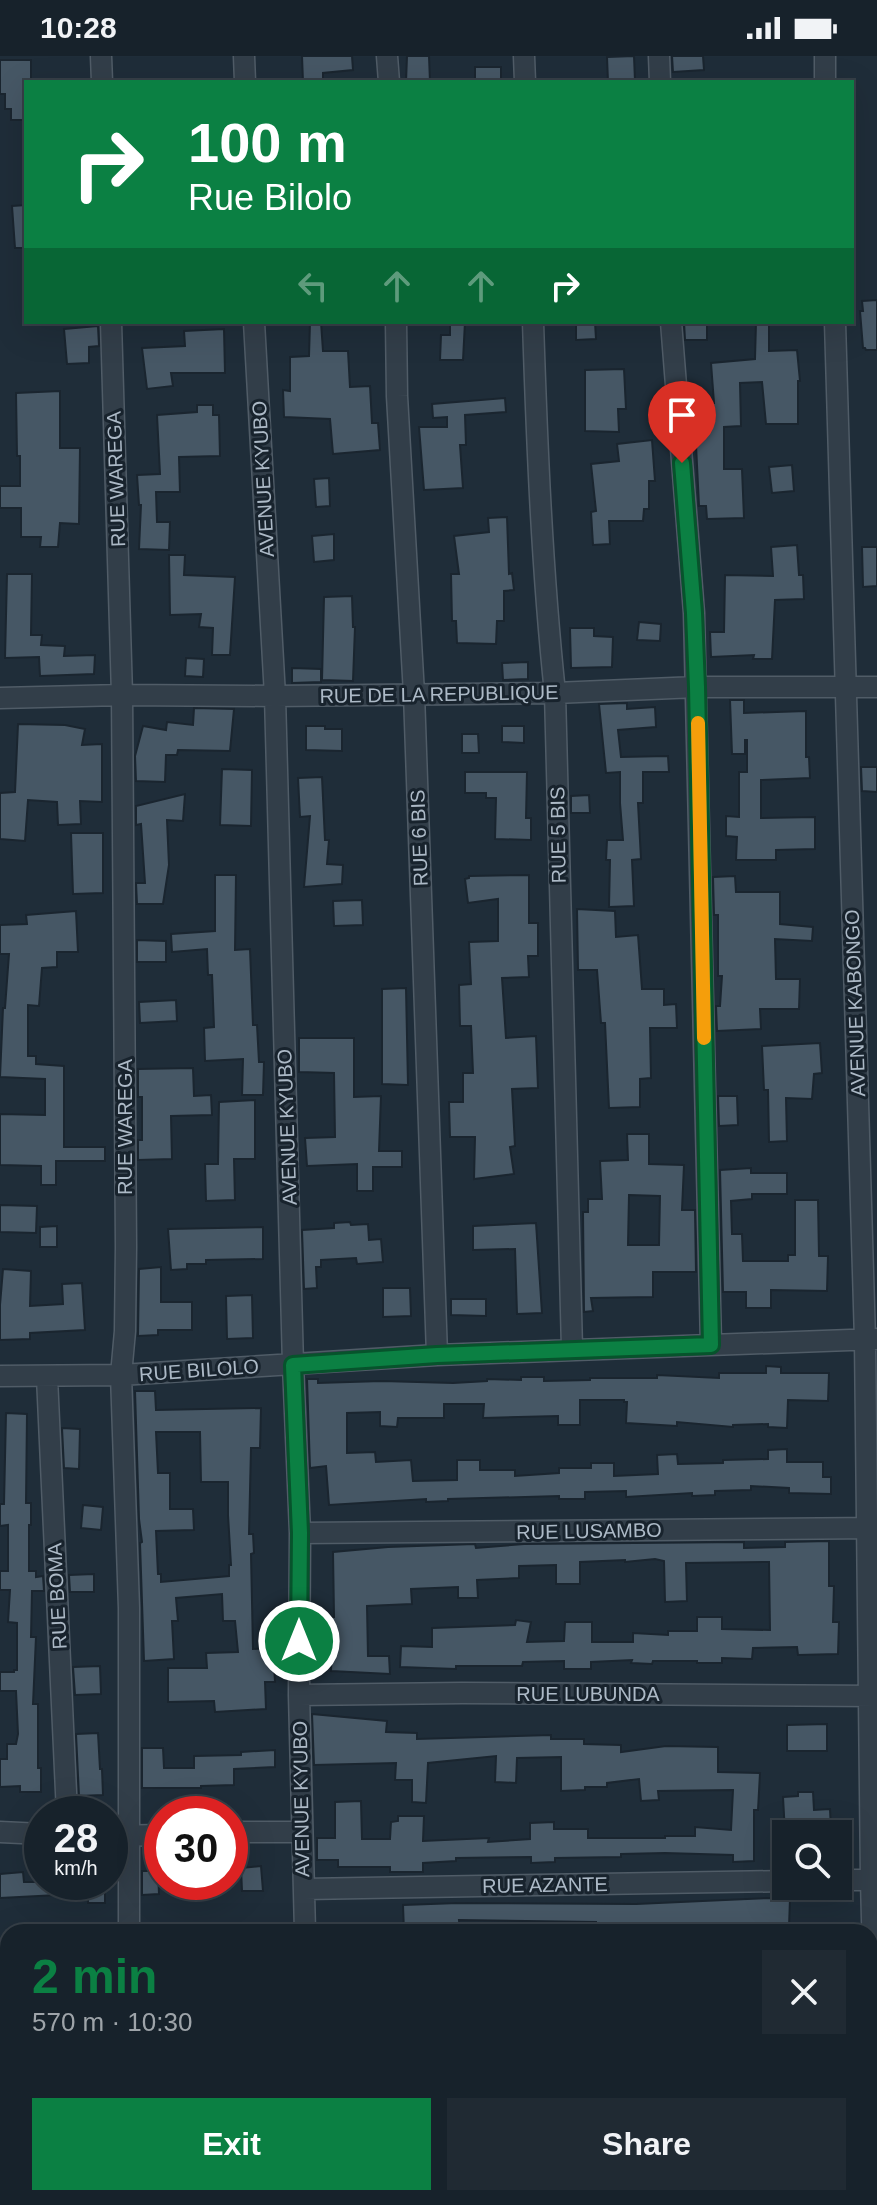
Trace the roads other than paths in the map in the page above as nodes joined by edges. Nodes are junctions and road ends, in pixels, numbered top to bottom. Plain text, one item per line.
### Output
1 (101, 56) edge
2 (244, 56) edge
3 (387, 56) edge
4 (524, 56) edge
5 (659, 56) edge
6 (825, 56) edge
7 (102, 80) edge
8 (245, 80) edge
9 (389, 80) edge
10 (525, 80) edge
11 (660, 80) edge
12 (825, 80) edge
13 (111, 324) edge
14 (254, 324) edge
15 (396, 324) edge
16 (533, 324) edge
17 (671, 324) edge
18 (835, 324) edge
19 (697, 687) junction
20 (877, 687) edge
21 (845, 688) junction
22 (555, 693) junction
23 (414, 694) junction
24 (122, 695) junction
25 (275, 696) junction
26 (0, 698) edge
27 (871, 1340) edge
28 (711, 1345) junction
29 (572, 1349) junction
30 (437, 1355) junction
31 (293, 1365) junction
32 (121, 1375) junction
33 (0, 1376) edge
34 (47, 1377) junction
35 (872, 1528) edge
36 (300, 1533) junction
37 (299, 1695) junction
38 (872, 1696) edge
39 (66, 1796) edge
40 (122, 1796) edge
41 (0, 1832) edge
42 (248, 1832) edge
43 (301, 1832) junction
44 (24, 1833) edge
45 (852, 1880) edge
46 (874, 1880) edge
47 (772, 1881) edge
48 (304, 1889) junction
49 (126, 1900) edge
50 (128, 1924) edge
51 (305, 1924) edge
52 (874, 1924) edge

1 - 7 street
2 - 8 street
3 - 9 street
4 - 10 street
5 - 11 street
6 - 12 street
13 - 24 street, RUE WAREGA
14 - 25 street, AVENUE KYUBO
15 - 23 street, RUE 6 BIS
16 - 22 street, RUE 5 BIS
17 - 19 street
18 - 21 street, AVENUE KABONGO
19 - 21 street, RUE DE LA REPUBLIQUE
19 - 22 street, RUE DE LA REPUBLIQUE
19 - 28 street
20 - 21 street, RUE DE LA REPUBLIQUE
21 - 27 street, AVENUE KABONGO
22 - 23 street, RUE DE LA REPUBLIQUE
22 - 29 street, RUE 5 BIS
23 - 25 street, RUE DE LA REPUBLIQUE
23 - 30 street, RUE 6 BIS
24 - 25 street, RUE DE LA REPUBLIQUE
24 - 26 street, RUE DE LA REPUBLIQUE
24 - 32 street, RUE WAREGA
25 - 31 street, AVENUE KYUBO
27 - 28 street, RUE BILOLO
27 - 35 street, AVENUE KABONGO
28 - 29 street, RUE BILOLO
29 - 30 street, RUE BILOLO
30 - 31 street, RUE BILOLO
31 - 32 street, RUE BILOLO
31 - 36 street, AVENUE KYUBO
32 - 34 street, RUE BILOLO
32 - 40 street, RUE WAREGA
33 - 34 street, RUE BILOLO
34 - 39 street, RUE BOMA
35 - 36 street, RUE LUSAMBO
35 - 38 street, AVENUE KABONGO
36 - 37 street, AVENUE KYUBO
37 - 38 street, RUE LUBUNDA
37 - 43 street, AVENUE KYUBO
38 - 46 street, AVENUE KABONGO
41 - 44 street
42 - 43 street
43 - 48 street, AVENUE KYUBO
45 - 46 street
46 - 52 street, AVENUE KABONGO
47 - 48 street, RUE AZANTE
48 - 51 street, AVENUE KYUBO
49 - 50 street, RUE WAREGA

